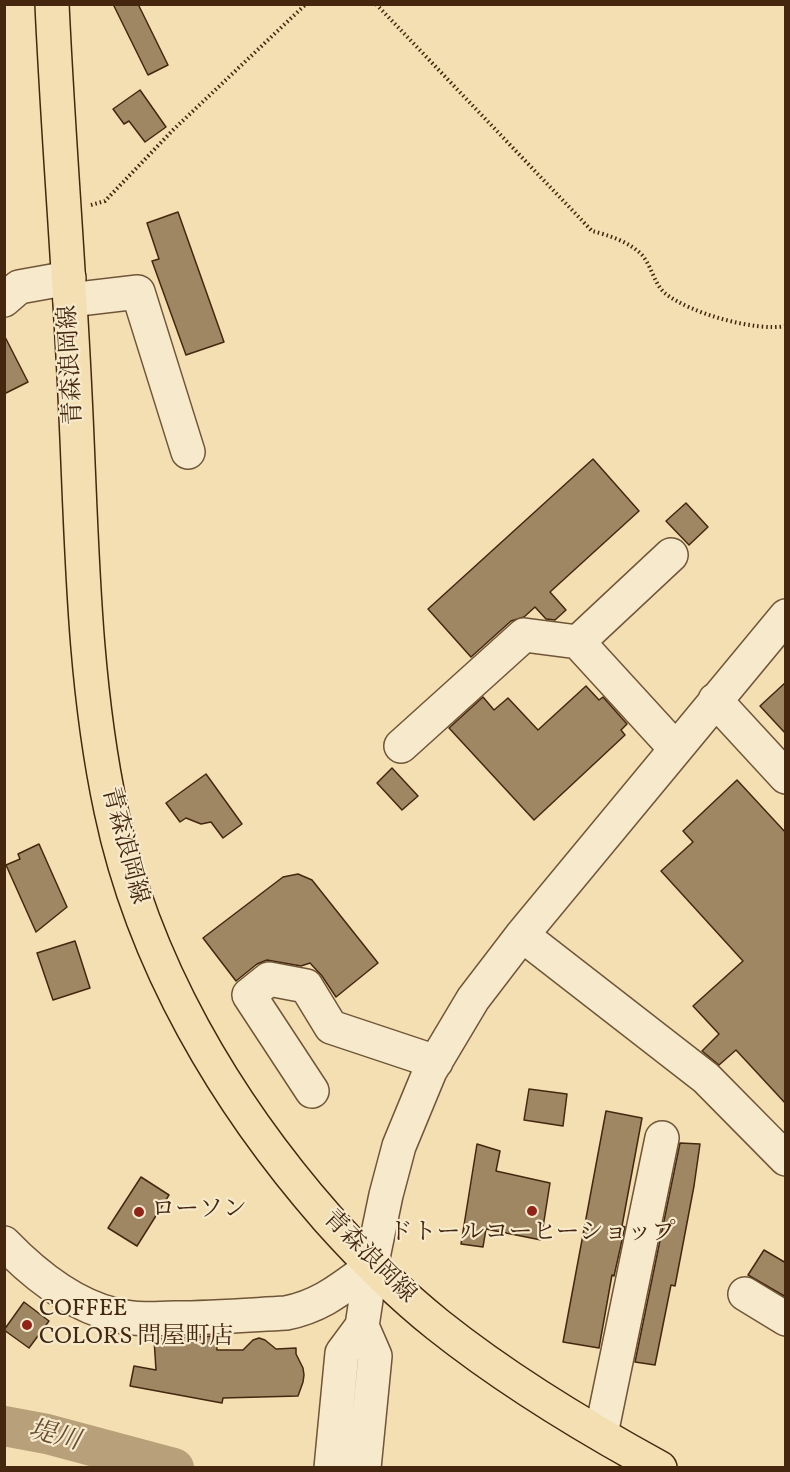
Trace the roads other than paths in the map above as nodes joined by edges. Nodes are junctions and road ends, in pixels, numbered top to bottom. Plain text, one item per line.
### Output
1 (52, 4) edge
2 (69, 289) junction
3 (4, 300) edge
4 (188, 452) dead end
5 (671, 555) dead end
6 (786, 616) edge
7 (578, 642) junction
8 (715, 700) junction
9 (401, 746) dead end
10 (675, 748) junction
11 (786, 777) edge
12 (522, 935) junction
13 (436, 1062) junction
14 (312, 1091) dead end
15 (662, 1138) dead end
16 (786, 1159) edge
17 (4, 1243) edge
18 (371, 1267) junction
19 (746, 1294) dead end
20 (786, 1319) edge
21 (362, 1326) junction
22 (601, 1434) junction
23 (332, 1457) edge
24 (365, 1459) edge
25 (660, 1467) edge

1 - 2 main road, 青森浪岡線
2 - 3 street
2 - 4 street
2 - 18 main road, 青森浪岡線
5 - 7 street
6 - 8 street
7 - 9 street
7 - 10 street
8 - 10 street
8 - 11 street
10 - 12 street
12 - 13 street
12 - 16 street
13 - 14 street
13 - 18 street
15 - 22 street
17 - 18 street
18 - 21 street
18 - 22 main road, 青森浪岡線
19 - 20 street
21 - 23 street
21 - 24 street
22 - 25 main road, 青森浪岡線

